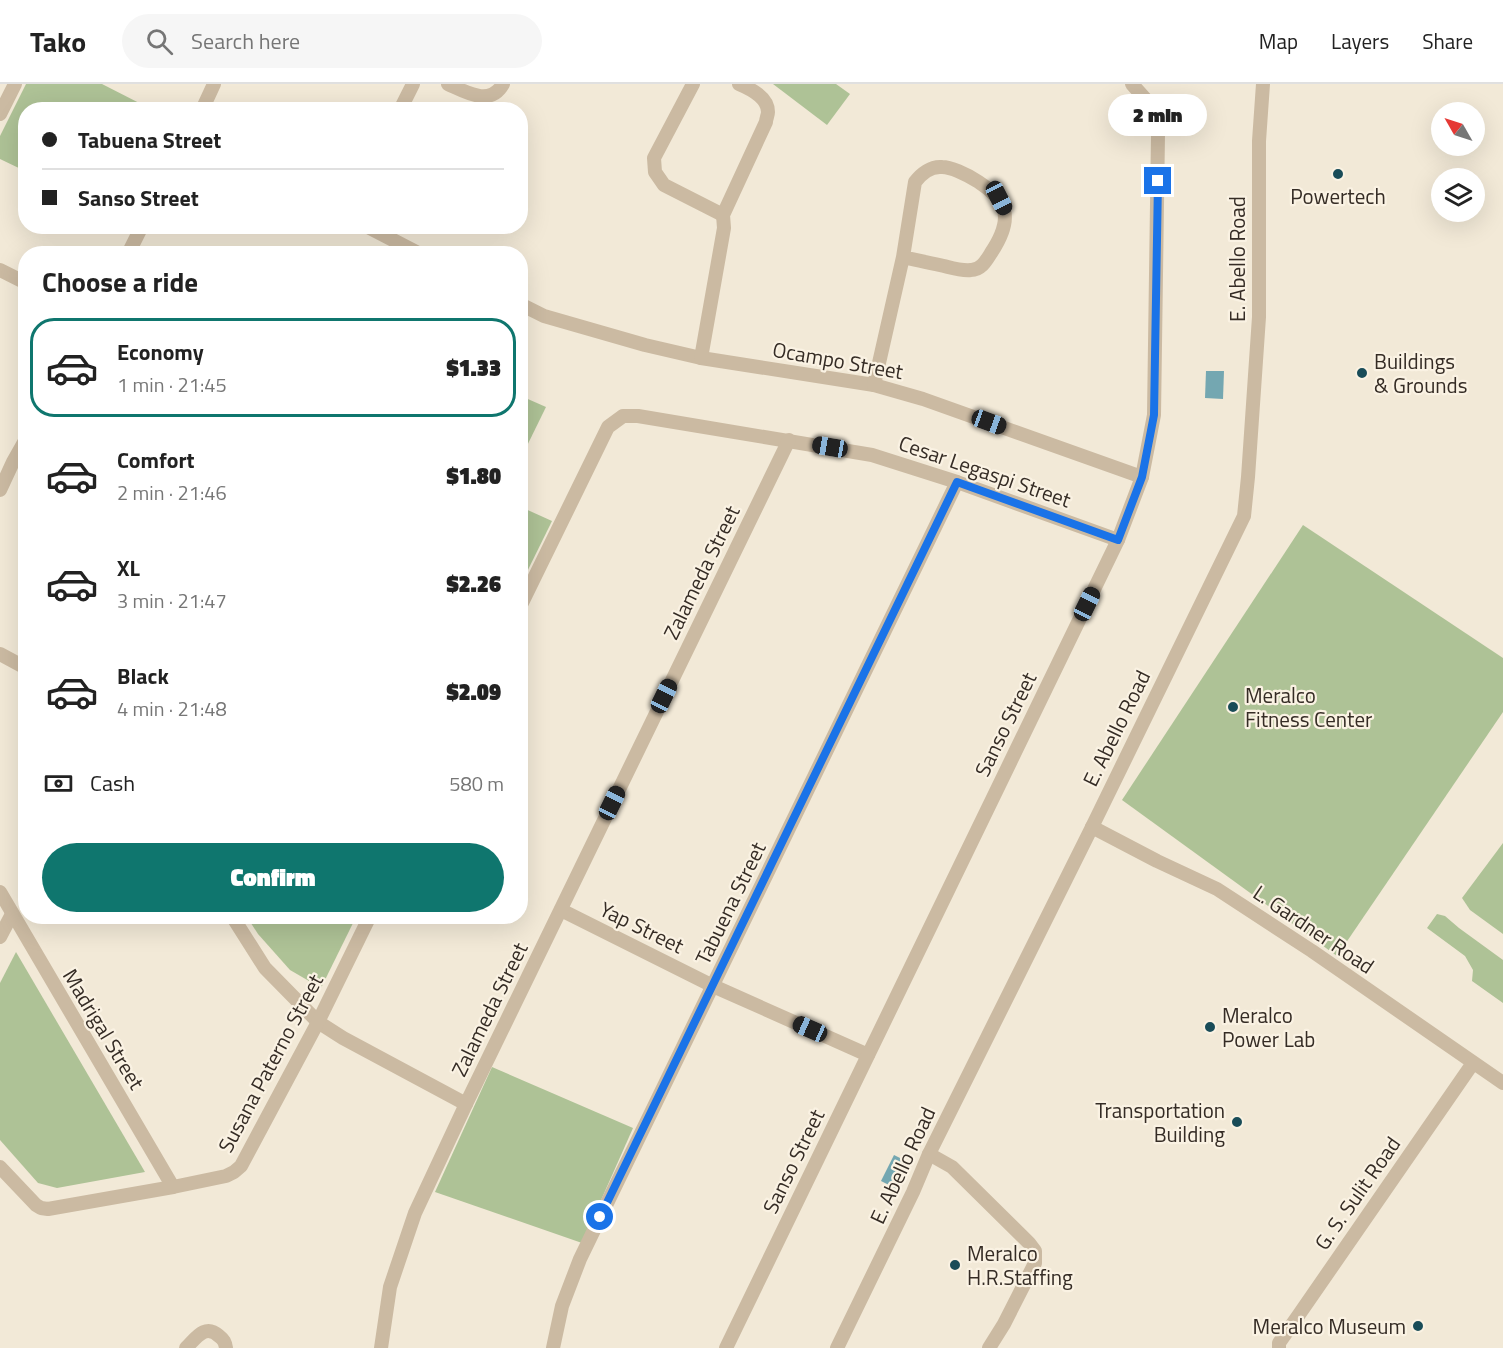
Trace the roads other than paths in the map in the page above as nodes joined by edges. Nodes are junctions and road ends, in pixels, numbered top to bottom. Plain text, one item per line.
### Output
1 (15, 84) edge
2 (214, 84) edge
3 (413, 84) edge
4 (448, 84) edge
5 (503, 84) edge
6 (693, 84) edge
7 (739, 84) edge
8 (1132, 84) edge
9 (1263, 84) edge
10 (206, 102) edge
11 (404, 102) edge
12 (0, 114) edge
13 (723, 215) junction
14 (381, 234) edge
15 (405, 246) edge
16 (903, 257) junction
17 (0, 270) edge
18 (18, 279) edge
19 (528, 308) edge
20 (702, 358) junction
21 (874, 385) junction
22 (789, 440) junction
23 (18, 447) edge
24 (6, 458) edge
25 (1142, 477) junction
26 (957, 482) junction
27 (0, 490) edge
28 (1118, 540) junction
29 (528, 591) edge
30 (0, 654) edge
31 (18, 664) edge
32 (1092, 827) junction
33 (0, 892) edge
34 (561, 910) junction
35 (12, 914) junction
36 (237, 924) edge
37 (366, 924) edge
38 (0, 937) edge
39 (713, 986) junction
40 (318, 1022) junction
41 (868, 1055) junction
42 (1473, 1063) junction
43 (1503, 1083) edge
44 (466, 1104) junction
45 (929, 1154) junction
46 (0, 1167) edge
47 (173, 1187) junction
48 (186, 1348) edge
49 (226, 1348) edge
50 (381, 1348) edge
51 (553, 1348) edge
52 (726, 1348) edge
53 (837, 1348) edge
54 (989, 1348) edge
55 (1279, 1348) edge

1 - 12 street
2 - 10 street
3 - 11 street
4 - 5 street
6 - 13 street
7 - 13 street
8 - 25 street, Sanso Street
9 - 32 street, E. Abello Road
13 - 20 street
14 - 15 street
16 - 16 street
16 - 21 street
17 - 18 street
19 - 20 street, Ocampo Street
20 - 21 street, Ocampo Street
21 - 25 street, Ocampo Street
22 - 26 street, Cesar Legaspi Street
22 - 29 street, Cesar Legaspi Street
22 - 34 street, Zalameda Street
23 - 24 street
24 - 27 street
25 - 28 street, Sanso Street
26 - 28 street, Cesar Legaspi Street
26 - 39 street, Tabuena Street
28 - 41 street, Sanso Street
30 - 31 street
32 - 42 street, L. Gardner Road
32 - 45 street, E. Abello Road
33 - 35 street, Madrigal Street
34 - 39 street, Yap Street
34 - 44 street, Zalameda Street
35 - 38 street
35 - 47 street, Madrigal Street
36 - 40 street
37 - 40 street, Susana Paterno Street
39 - 41 street, Yap Street
39 - 51 street, Tabuena Street
40 - 44 street
40 - 47 street, Susana Paterno Street
41 - 52 street, Sanso Street
42 - 43 street, L. Gardner Road
42 - 55 street, G. S. Sulit Road
44 - 50 street, Zalameda Street
45 - 53 street, E. Abello Road
45 - 54 street
46 - 47 street, Susana Paterno Street
48 - 49 street

